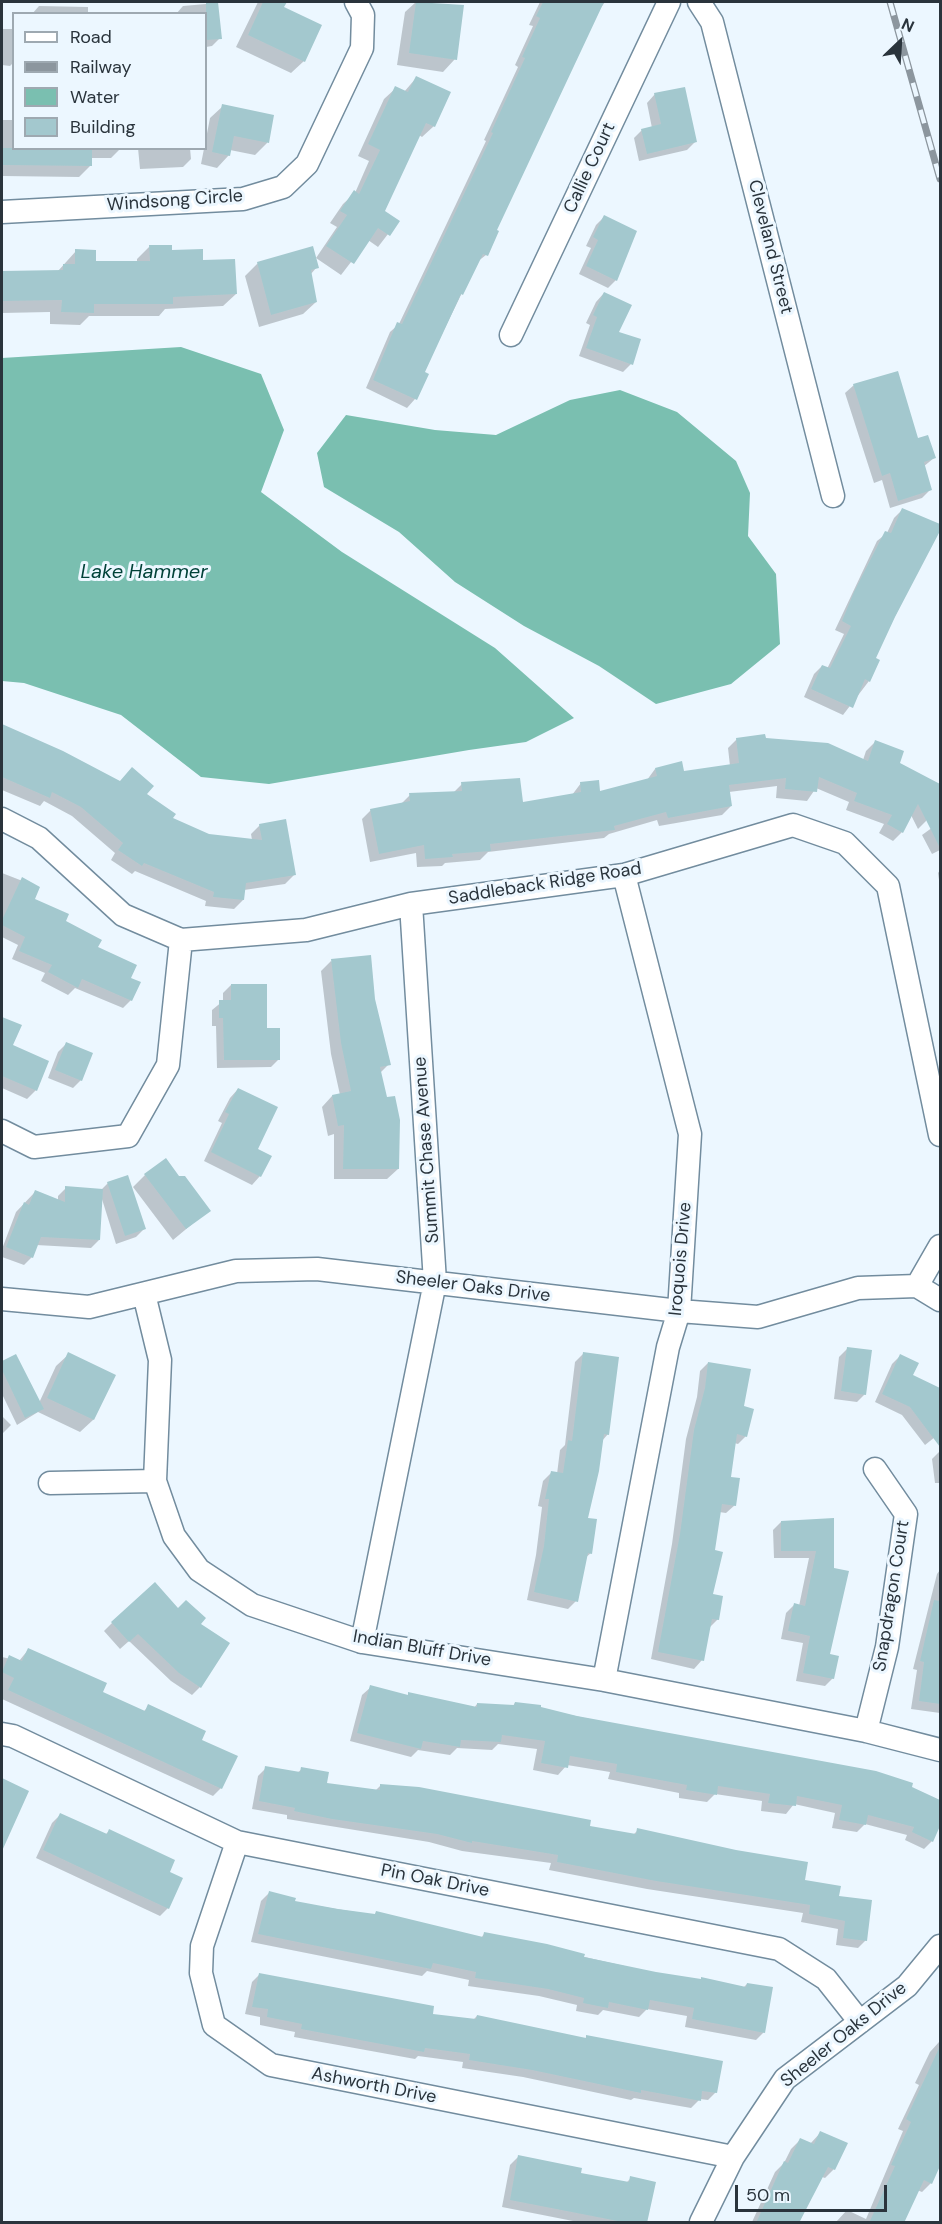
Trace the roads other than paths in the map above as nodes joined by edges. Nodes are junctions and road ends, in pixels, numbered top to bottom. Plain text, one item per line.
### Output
1 (356, 2) edge
2 (669, 2) edge
3 (699, 2) edge
4 (2, 212) edge
5 (510, 335) dead end
6 (833, 496) dead end
7 (2, 819) edge
8 (624, 875) junction
9 (411, 904) junction
10 (181, 940) junction
11 (2, 1131) edge
12 (940, 1135) edge
13 (940, 1246) edge
14 (435, 1282) junction
15 (917, 1286) junction
16 (144, 1294) junction
17 (2, 1299) edge
18 (940, 1300) edge
19 (679, 1311) junction
20 (875, 1469) dead end
21 (155, 1481) junction
22 (50, 1483) dead end
23 (362, 1642) junction
24 (604, 1680) junction
25 (866, 1731) junction
26 (2, 1734) edge
27 (940, 1750) edge
28 (237, 1842) junction
29 (940, 1946) edge
30 (860, 2022) junction
31 (733, 2157) junction
32 (701, 2223) edge

1 - 4 street, Windsong Circle
2 - 5 street, Callie Court
3 - 6 street, Cleveland Street
7 - 10 street, Saddleback Ridge Road
8 - 9 street, Saddleback Ridge Road
8 - 12 street, Saddleback Ridge Road
8 - 19 street, Iroquois Drive
9 - 10 street, Saddleback Ridge Road
9 - 14 street, Summit Chase Avenue
10 - 11 street
13 - 15 street
14 - 16 street, Sheeler Oaks Drive
14 - 19 street, Sheeler Oaks Drive
14 - 23 street, Summit Chase Avenue
15 - 18 street
15 - 19 street, Sheeler Oaks Drive
16 - 17 street, Sheeler Oaks Drive
16 - 21 street, Indian Bluff Drive
19 - 24 street, Iroquois Drive
20 - 25 street, Snapdragon Court
21 - 22 street
21 - 23 street, Indian Bluff Drive
23 - 24 street, Indian Bluff Drive
24 - 25 street, Indian Bluff Drive
25 - 27 street, Indian Bluff Drive
26 - 28 street, Pin Oak Drive
28 - 30 street, Pin Oak Drive
28 - 31 street, Ashworth Drive
29 - 30 street, Sheeler Oaks Drive
30 - 31 street, Sheeler Oaks Drive
31 - 32 street, Sheeler Oaks Drive

